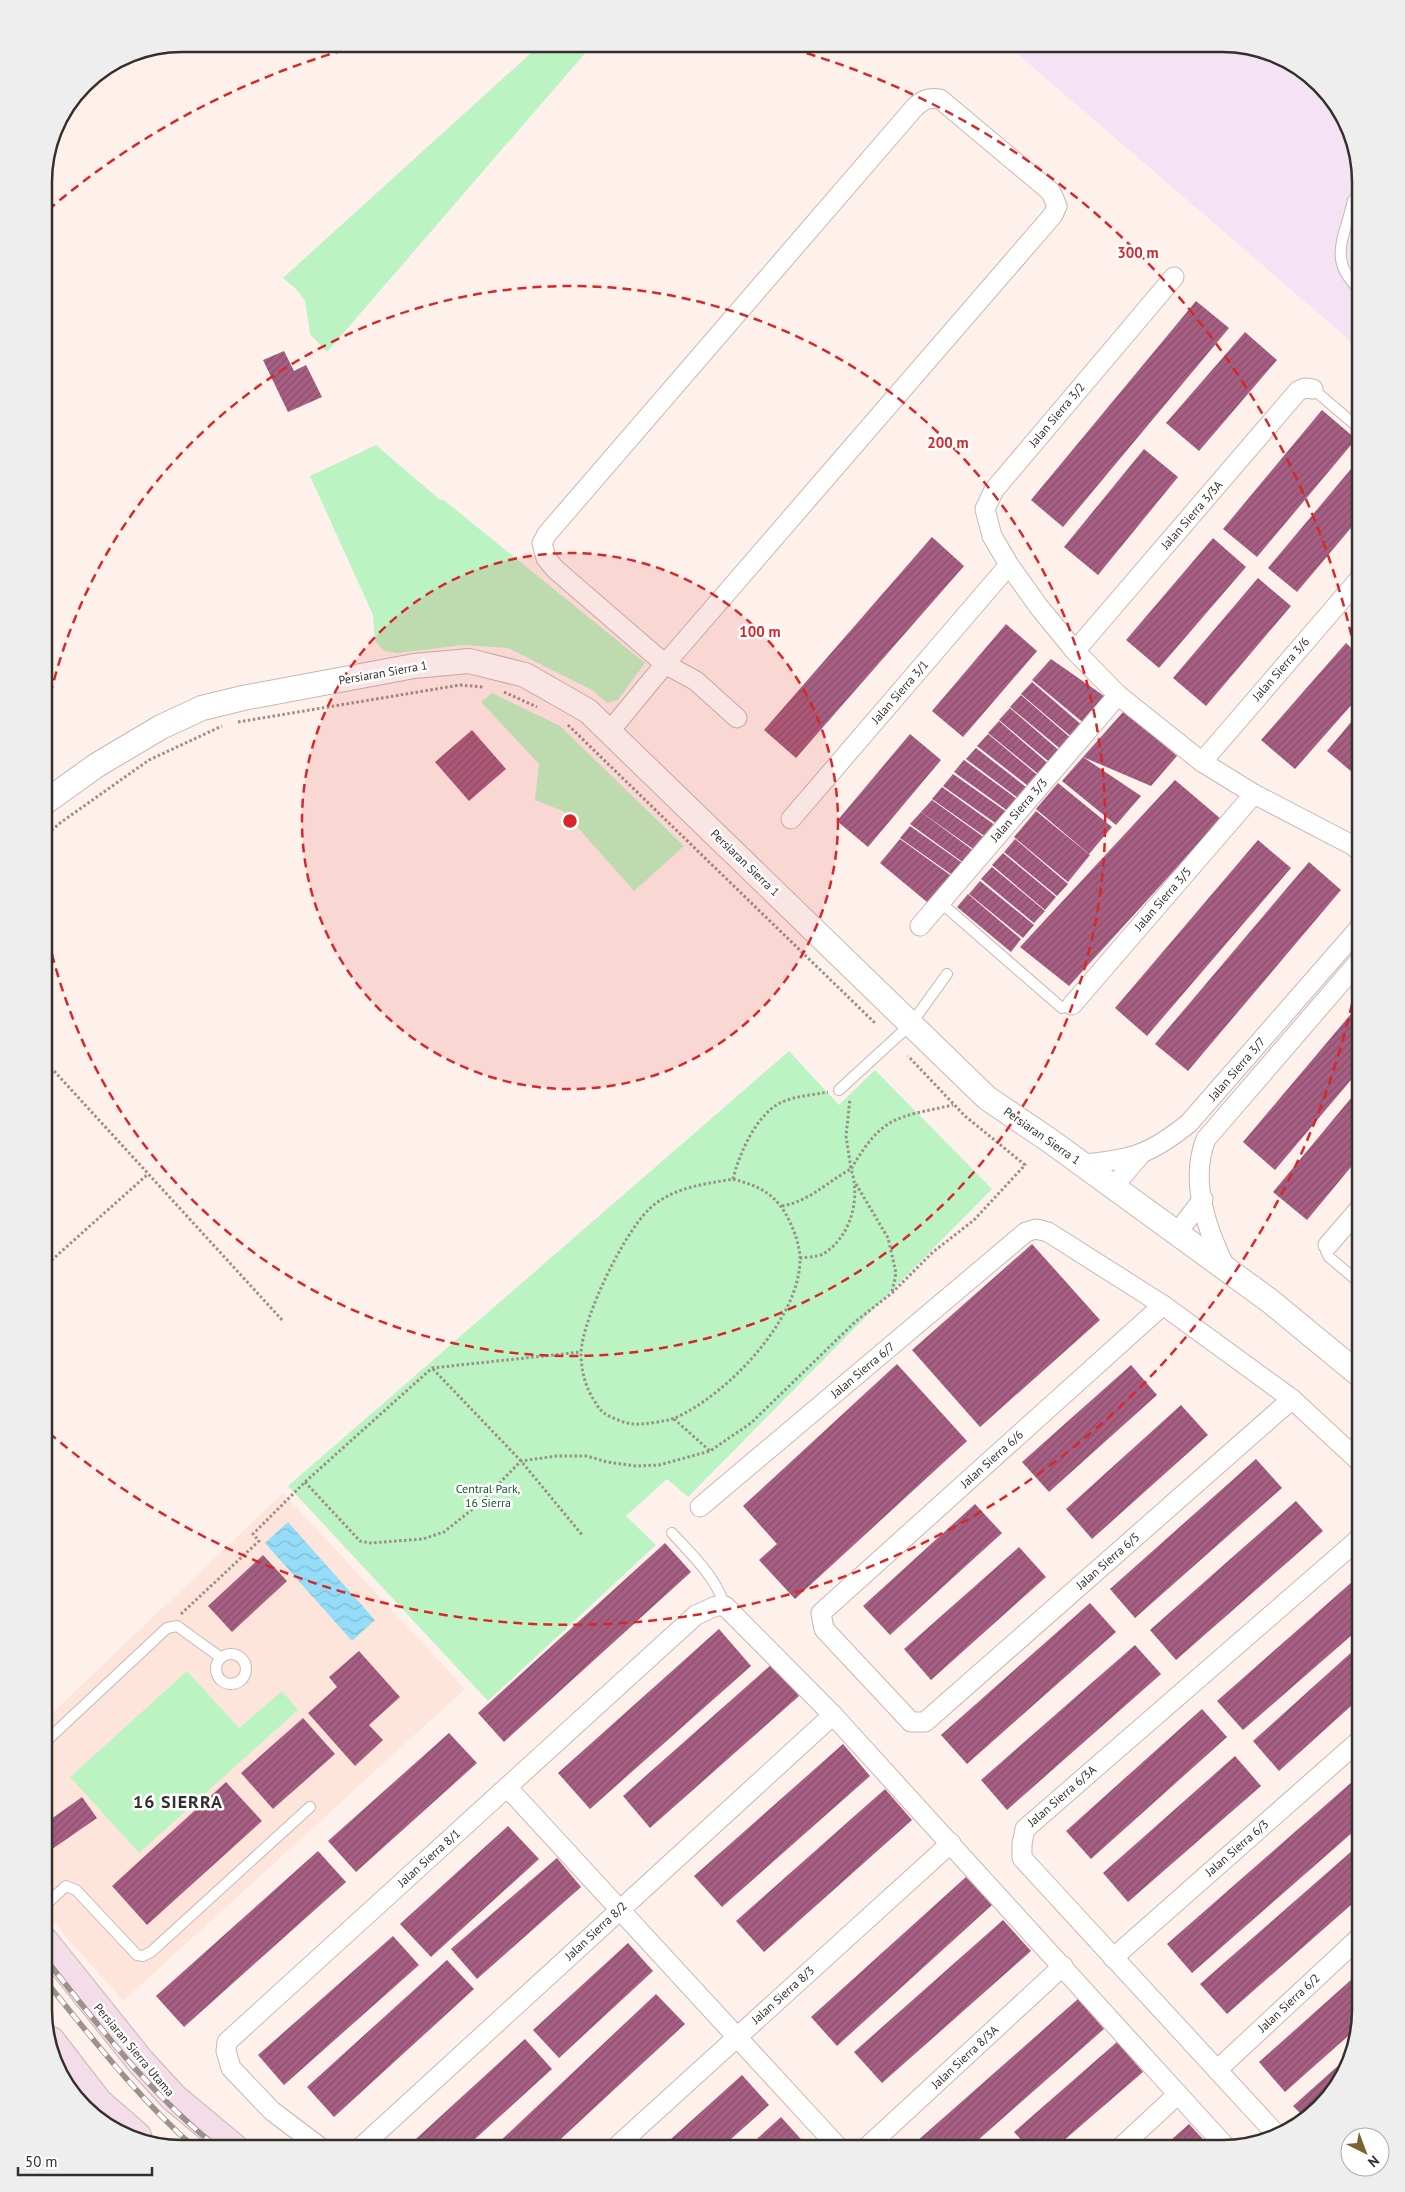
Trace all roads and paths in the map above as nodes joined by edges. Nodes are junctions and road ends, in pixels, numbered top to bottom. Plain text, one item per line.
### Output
1 (1352, 204) edge
2 (1174, 277) dead end
3 (1352, 281) edge
4 (1313, 388) joint
5 (1352, 422) edge
6 (1009, 566) junction
7 (1352, 587) edge
8 (1075, 651) junction
9 (665, 664) junction
10 (486, 688) dead end
11 (495, 688) dead end
12 (1118, 695) junction
13 (545, 711) dead end
14 (737, 718) dead end
15 (562, 719) dead end
16 (233, 723) dead end
17 (223, 725) dead end
18 (609, 732) junction
19 (1202, 762) junction
20 (1254, 794) junction
21 (53, 797) edge
22 (791, 819) dead end
23 (53, 829) edge
24 (1352, 841) edge
25 (940, 902) junction
26 (920, 926) dead end
27 (1352, 936) edge
28 (1352, 970) edge
29 (947, 974) dead end
30 (1319, 974) junction
31 (1336, 989) junction
32 (1072, 1005) joint
33 (876, 1024) dead end
34 (911, 1024) junction
35 (1250, 1053) junction
36 (908, 1056) dead end
37 (1268, 1067) junction
38 (53, 1069) edge
39 (839, 1090) junction
40 (954, 1104) junction
41 (1189, 1123) junction
42 (1206, 1139) junction
43 (1141, 1154) junction
44 (1082, 1164) junction
45 (851, 1169) junction
46 (148, 1174) junction
47 (733, 1179) junction
48 (856, 1183) junction
49 (1113, 1187) junction
50 (1203, 1199) junction
51 (782, 1206) junction
52 (1352, 1217) edge
53 (1177, 1233) junction
54 (1328, 1245) joint
55 (800, 1258) junction
56 (52, 1259) edge
57 (1226, 1269) junction
58 (1352, 1276) edge
59 (892, 1293) junction
60 (1164, 1304) junction
61 (283, 1321) dead end
62 (581, 1352) junction
63 (432, 1368) junction
64 (1352, 1369) edge
65 (1292, 1399) junction
66 (674, 1419) junction
67 (710, 1451) junction
68 (1352, 1455) edge
69 (521, 1461) junction
70 (305, 1482) junction
71 (700, 1507) dead end
72 (672, 1533) dead end
73 (583, 1536) dead end
74 (1352, 1545) edge
75 (725, 1606) junction
76 (166, 1628) junction
77 (220, 1658) dead end
78 (833, 1715) junction
79 (925, 1722) joint
80 (52, 1735) edge
81 (1352, 1747) edge
82 (507, 1787) junction
83 (310, 1807) dead end
84 (951, 1842) junction
85 (52, 1899) edge
86 (619, 1909) junction
87 (1352, 1944) edge
88 (52, 1951) edge
89 (1113, 1958) junction
90 (1063, 1966) junction
91 (736, 2037) junction
92 (59, 2052) edge
93 (1217, 2070) junction
94 (1178, 2094) junction
95 (126, 2126) edge
96 (1271, 2130) edge
97 (223, 2139) edge
98 (309, 2139) edge
99 (370, 2139) edge
100 (624, 2139) edge
101 (830, 2140) edge
102 (875, 2140) edge
103 (1129, 2140) edge
104 (1220, 2140) edge

1 - 3 lane
2 - 6 street, Jalan Sierra 3/2
4 - 5 lane
4 - 8 street, Jalan Sierra 3/3A
6 - 8 street
6 - 22 street, Jalan Sierra 3/1
7 - 19 street, Jalan Sierra 3/6
8 - 12 street
9 - 9 street
9 - 14 street
9 - 18 street
10 - 16 path
11 - 13 path
12 - 19 street
12 - 25 street, Jalan Sierra 3/3
15 - 33 path
17 - 23 path
18 - 21 street, Persiaran Sierra 1
18 - 34 street, Persiaran Sierra 1
19 - 20 street
20 - 24 street
20 - 32 street, Jalan Sierra 3/5
25 - 26 street, Jalan Sierra 3/3
25 - 32 lane
27 - 30 street, Jalan Sierra 3/7
28 - 31 street, Jalan Sierra 3/7
29 - 34 lane
30 - 31 street
30 - 35 street, Jalan Sierra 3/7
31 - 37 street, Jalan Sierra 3/7
34 - 39 lane
34 - 44 street, Persiaran Sierra 1
35 - 37 street
35 - 41 street, Jalan Sierra 3/7
36 - 40 path
37 - 42 street, Jalan Sierra 3/7
38 - 46 path
39 - 45 path
39 - 47 path
40 - 45 path
40 - 59 path
41 - 42 street
41 - 43 street, Jalan Sierra 3/7
42 - 50 street, Jalan Sierra 3/7
43 - 44 street, Jalan Sierra 3/7
43 - 49 street
44 - 49 street, Persiaran Sierra 1
45 - 48 path
45 - 51 path
46 - 56 path
46 - 61 path
47 - 51 path
47 - 62 path
48 - 55 path
48 - 59 path
49 - 53 street, Persiaran Sierra 1
50 - 53 street
50 - 57 street, Jalan Sierra 3/7
51 - 55 path
52 - 54 street
53 - 57 street, Persiaran Sierra 1
54 - 58 lane
55 - 66 path
57 - 64 street, Persiaran Sierra 1
59 - 67 path
60 - 65 street
60 - 71 street, Jalan Sierra 6/7
60 - 79 street, Jalan Sierra 6/6
62 - 63 path
62 - 66 path
63 - 69 path
63 - 70 path
65 - 68 street
65 - 79 street, Jalan Sierra 6/5
66 - 67 path
67 - 69 path
69 - 70 path
69 - 73 path
70 - 76 path
72 - 75 lane
74 - 89 street, Jalan Sierra 6/3A
75 - 78 street
75 - 82 street, Jalan Sierra 8/1
76 - 77 lane
76 - 80 lane
78 - 84 street
78 - 86 street, Jalan Sierra 8/2
81 - 89 street, Jalan Sierra 6/3
82 - 86 street
82 - 98 street, Jalan Sierra 8/1
83 - 85 lane
84 - 90 street
84 - 91 street, Jalan Sierra 8/3
86 - 91 street
86 - 99 street, Jalan Sierra 8/2
87 - 93 street, Jalan Sierra 6/2
88 - 97 main road, Persiaran Sierra Utama
89 - 93 street, Jalan Sierra 6/3A
90 - 94 street
90 - 102 street, Jalan Sierra 8/3A
91 - 100 street, Jalan Sierra 8/3
91 - 101 street
92 - 95 main road
93 - 96 street, Jalan Sierra 6/3A
94 - 103 street
94 - 104 street

